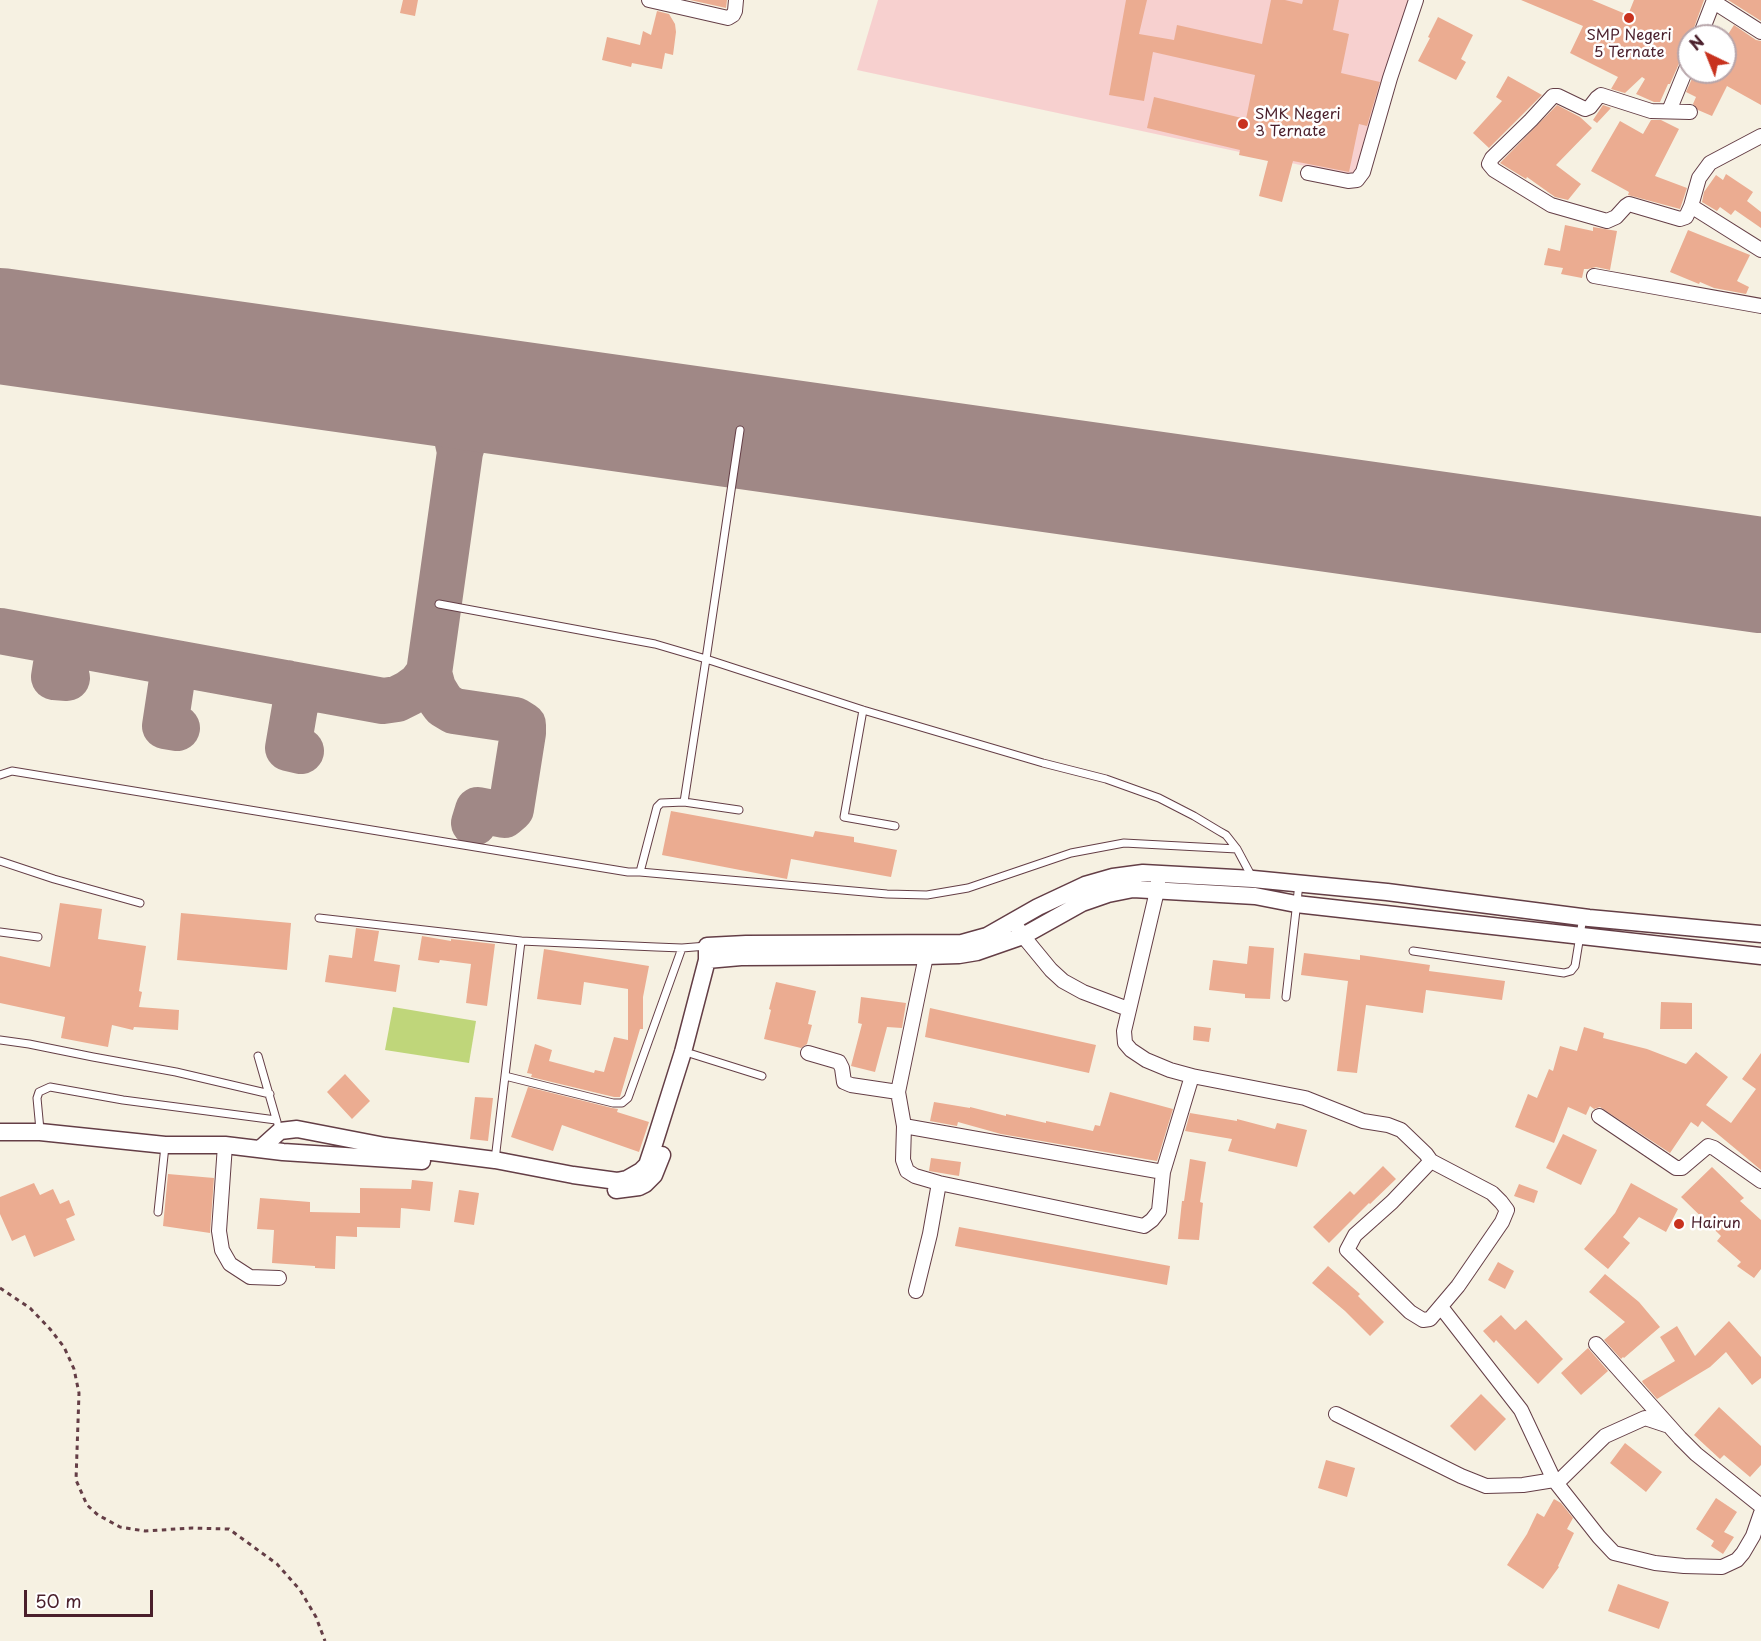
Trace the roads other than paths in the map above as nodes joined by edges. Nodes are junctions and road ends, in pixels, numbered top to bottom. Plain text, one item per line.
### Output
1 (649, 0) edge
2 (736, 0) edge
3 (1416, 0) edge
4 (1714, 1) edge
5 (1705, 24) edge
6 (1761, 32) edge
7 (1680, 84) edge
8 (1669, 111) junction
9 (1690, 112) dead end
10 (1761, 136) edge
11 (1308, 173) dead end
12 (1691, 206) junction
13 (1761, 250) edge
14 (1594, 276) dead end
15 (1761, 306) edge
16 (740, 430) dead end
17 (439, 603) dead end
18 (706, 659) junction
19 (863, 710) junction
20 (0, 769) edge
21 (12, 771) junction
22 (0, 775) edge
23 (684, 802) junction
24 (739, 810) dead end
25 (895, 826) dead end
26 (1237, 849) junction
27 (0, 861) edge
28 (640, 872) junction
29 (1159, 873) junction
30 (1299, 884) junction
31 (1254, 888) junction
32 (1157, 891) junction
33 (140, 903) dead end
34 (1296, 904) junction
35 (1583, 917) junction
36 (318, 918) dead end
37 (1018, 929) junction
38 (0, 932) edge
39 (1761, 934) edge
40 (1580, 935) junction
41 (38, 937) dead end
42 (521, 940) junction
43 (682, 948) junction
44 (1413, 951) dead end
45 (712, 953) junction
46 (926, 956) junction
47 (1761, 956) edge
48 (1286, 997) dead end
49 (1128, 1009) junction
50 (0, 1040) edge
51 (808, 1053) dead end
52 (692, 1054) junction
53 (258, 1056) dead end
54 (505, 1076) junction
55 (762, 1076) dead end
56 (1192, 1076) junction
57 (898, 1092) junction
58 (270, 1094) junction
59 (1599, 1116) dead end
60 (278, 1125) junction
61 (904, 1126) junction
62 (0, 1132) edge
63 (40, 1132) junction
64 (165, 1145) junction
65 (225, 1145) junction
66 (260, 1149) junction
67 (495, 1160) junction
68 (1431, 1161) junction
69 (1163, 1172) junction
70 (1761, 1181) edge
71 (939, 1183) junction
72 (158, 1212) dead end
73 (279, 1278) dead end
74 (916, 1291) dead end
75 (1441, 1307) junction
76 (1596, 1344) dead end
77 (1336, 1414) dead end
78 (1668, 1426) junction
79 (1556, 1481) junction
80 (1761, 1506) edge
81 (1761, 1513) edge

1 - 2 street
3 - 11 street
4 - 5 street
4 - 6 street
7 - 8 street
8 - 9 street
8 - 12 street
10 - 12 street
12 - 13 street
14 - 15 street
16 - 18 lane
17 - 18 lane
18 - 19 lane
18 - 23 lane
19 - 25 lane
19 - 26 lane
20 - 21 lane
21 - 22 lane
21 - 28 lane
23 - 24 lane
23 - 28 lane
26 - 28 lane
26 - 31 lane
27 - 33 lane
29 - 31 street
29 - 32 street
29 - 37 street
30 - 31 street
30 - 34 lane
30 - 35 street
31 - 32 street
31 - 34 street
32 - 37 street
32 - 49 street
34 - 40 street
34 - 48 lane
35 - 39 street
35 - 40 lane
36 - 42 lane
37 - 45 street
37 - 46 street
37 - 49 street
38 - 41 lane
40 - 44 lane
40 - 47 street
42 - 43 lane
42 - 54 lane
43 - 45 lane
43 - 54 lane
45 - 46 street
45 - 52 street
45 - 67 street
46 - 57 street
49 - 56 street
50 - 58 lane
51 - 57 street
52 - 55 lane
52 - 66 street
53 - 58 lane
54 - 67 lane
56 - 68 street
56 - 69 street
57 - 61 street
58 - 60 lane
59 - 70 street
60 - 63 lane
60 - 66 street
60 - 67 street
61 - 69 street
61 - 71 street
62 - 63 street
63 - 64 street
64 - 65 street
64 - 72 lane
65 - 66 street
65 - 73 street
68 - 75 street
68 - 75 street
69 - 71 street
71 - 74 street
75 - 79 street
76 - 78 street
77 - 79 street
78 - 79 street
78 - 80 street
79 - 81 street

